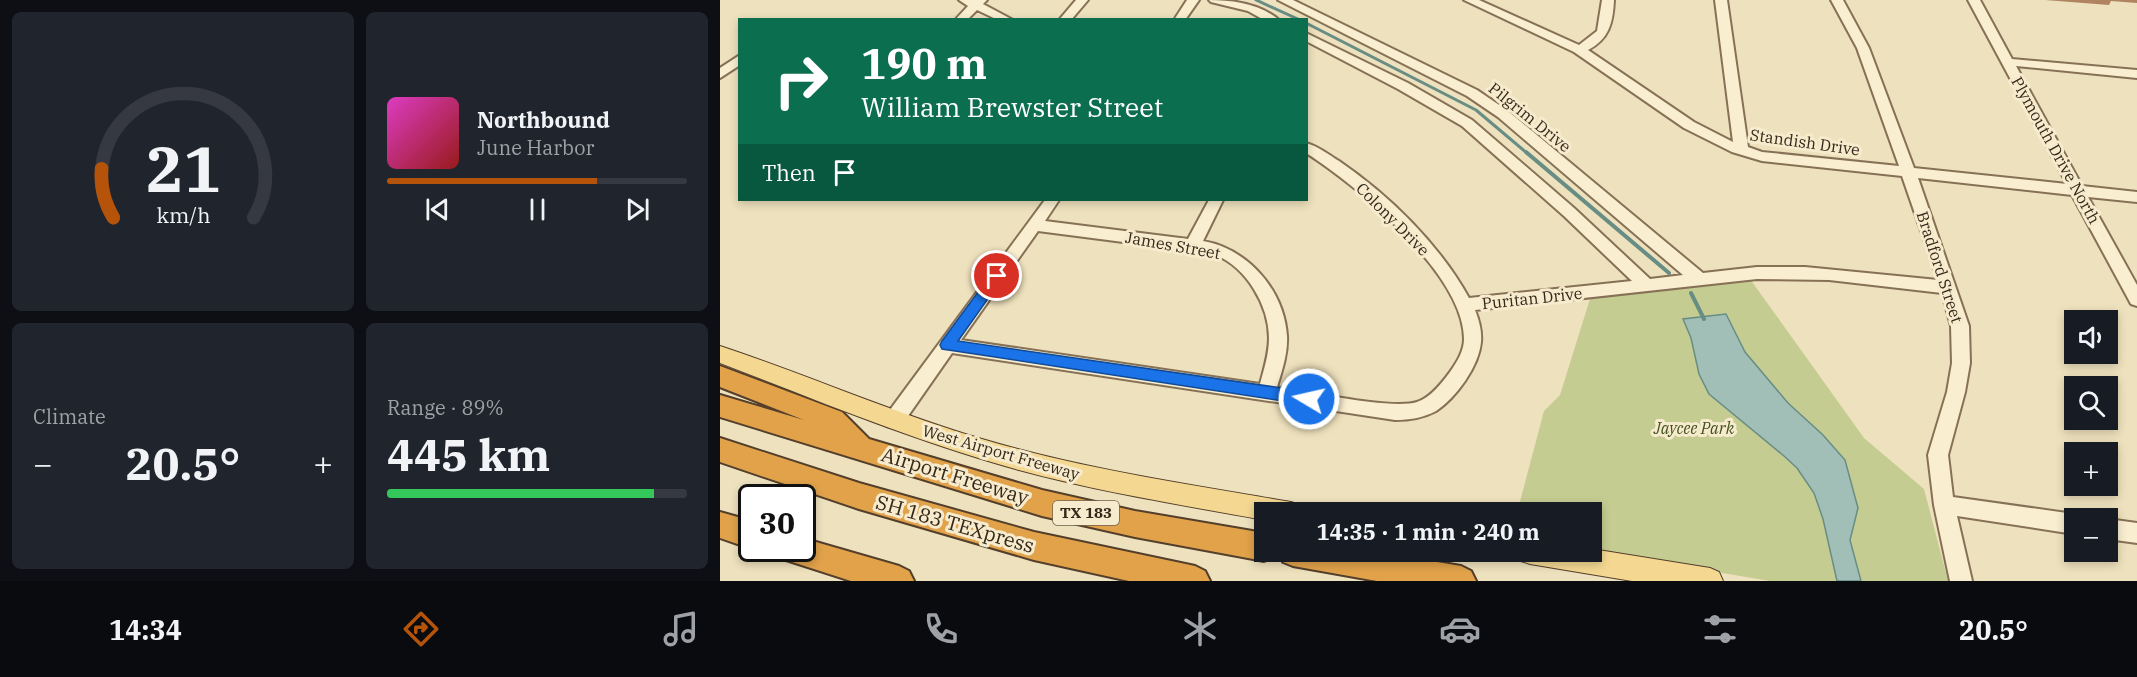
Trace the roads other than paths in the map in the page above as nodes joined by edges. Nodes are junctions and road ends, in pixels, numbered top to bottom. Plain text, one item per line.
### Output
1 (1082, 0) edge
2 (1193, 0) edge
3 (1215, 0) edge
4 (1284, 0) edge
5 (1608, 0) edge
6 (1721, 0) edge
7 (1837, 0) edge
8 (1974, 0) edge
9 (974, 1) edge
10 (1477, 1) edge
11 (961, 18) edge
12 (1004, 18) edge
13 (1066, 18) edge
14 (1180, 18) edge
15 (1270, 18) edge
16 (1308, 37) edge
17 (1579, 50) junction
18 (738, 60) edge
19 (2008, 62) junction
20 (720, 74) edge
21 (2137, 74) edge
22 (1308, 148) edge
23 (1741, 150) junction
24 (1908, 172) junction
25 (2078, 191) junction
26 (2137, 197) edge
27 (1051, 201) edge
28 (1215, 201) edge
29 (1034, 225) junction
30 (1193, 245) junction
31 (1699, 279) junction
32 (1647, 285) junction
33 (1949, 288) junction
34 (2137, 300) edge
35 (1466, 305) junction
36 (947, 345) junction
37 (720, 354) edge
38 (720, 376) edge
39 (1266, 392) junction
40 (720, 406) edge
41 (894, 420) junction
42 (863, 448) junction
43 (720, 450) edge
44 (720, 467) edge
45 (1944, 505) junction
46 (1254, 506) edge
47 (2064, 523) edge
48 (720, 525) edge
49 (2118, 530) edge
50 (738, 531) edge
51 (2137, 533) edge
52 (1254, 545) edge
53 (816, 556) edge
54 (1351, 562) edge
55 (1592, 562) edge
56 (899, 581) edge
57 (1123, 581) edge
58 (1195, 581) edge
59 (1461, 581) edge
60 (1710, 581) edge
61 (1961, 581) edge

1 - 13 street
2 - 14 street
3 - 15 street
4 - 31 street, Pilgrim Drive
5 - 17 street
6 - 23 street
7 - 24 street, Bradford Street
8 - 19 street, Plymouth Drive North
9 - 11 street
9 - 12 street
10 - 17 street, Standish Drive
16 - 32 street
17 - 23 street, Standish Drive
18 - 20 street
19 - 21 street
19 - 25 street, Plymouth Drive North
22 - 35 street, Colony Drive
23 - 24 street, Standish Drive
24 - 25 street, Standish Drive
24 - 33 street, Bradford Street
25 - 26 street, Standish Drive
25 - 34 street, Plymouth Drive North
27 - 29 street
28 - 30 street
29 - 30 street, James Street
29 - 36 street
30 - 39 street, James Street
31 - 32 street, Puritan Drive
31 - 33 street, Puritan Drive
32 - 35 street, Puritan Drive
33 - 45 street, Bradford Street
35 - 39 street, Puritan Drive
36 - 39 street, Puritan Drive
36 - 41 street
37 - 41 main road, West Airport Freeway
38 - 42 highway
40 - 42 highway, Airport Freeway / TX 183
41 - 46 main road, West Airport Freeway
42 - 52 highway, Airport Freeway / TX 183
43 - 58 highway, SH 183 TEXpress
44 - 57 highway, SH 183 TEXpress
45 - 47 street
45 - 61 street, Bradford Street
48 - 50 highway
49 - 51 street
53 - 56 highway
54 - 59 highway
55 - 60 main road

